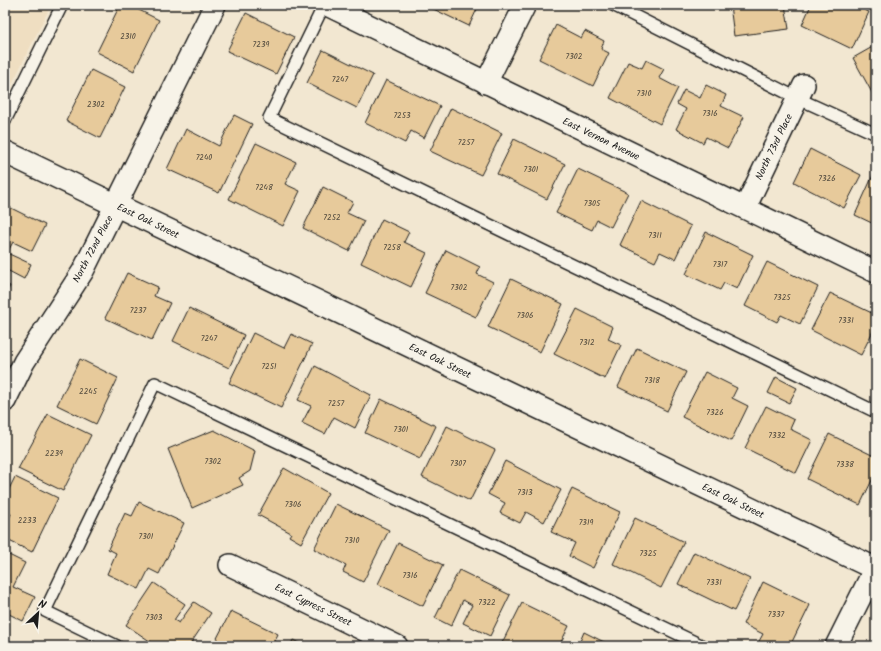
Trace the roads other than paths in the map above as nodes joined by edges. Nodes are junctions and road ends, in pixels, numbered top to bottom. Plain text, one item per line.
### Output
1 (62, 5) edge
2 (215, 5) edge
3 (325, 5) edge
4 (525, 5) edge
5 (613, 5) edge
6 (486, 83) junction
7 (801, 91) junction
8 (5, 121) edge
9 (876, 134) edge
10 (5, 152) edge
11 (116, 206) junction
12 (744, 208) junction
13 (876, 272) edge
14 (5, 401) edge
15 (876, 412) edge
16 (230, 565) dead end
17 (876, 568) edge
18 (117, 646) edge
19 (397, 646) edge
20 (703, 646) edge
21 (836, 646) edge

1 - 8 lane
2 - 11 street, North 72nd Place
3 - 6 street, East Vernon Avenue
3 - 15 lane
4 - 6 street
5 - 7 lane
6 - 12 street, East Vernon Avenue
7 - 9 lane
7 - 12 street, North 73rd Place
10 - 11 street, East Oak Street
11 - 14 street, North 72nd Place
11 - 17 street, East Oak Street
12 - 13 street, East Vernon Avenue
16 - 19 street, East Cypress Street
17 - 21 street
18 - 20 lane

